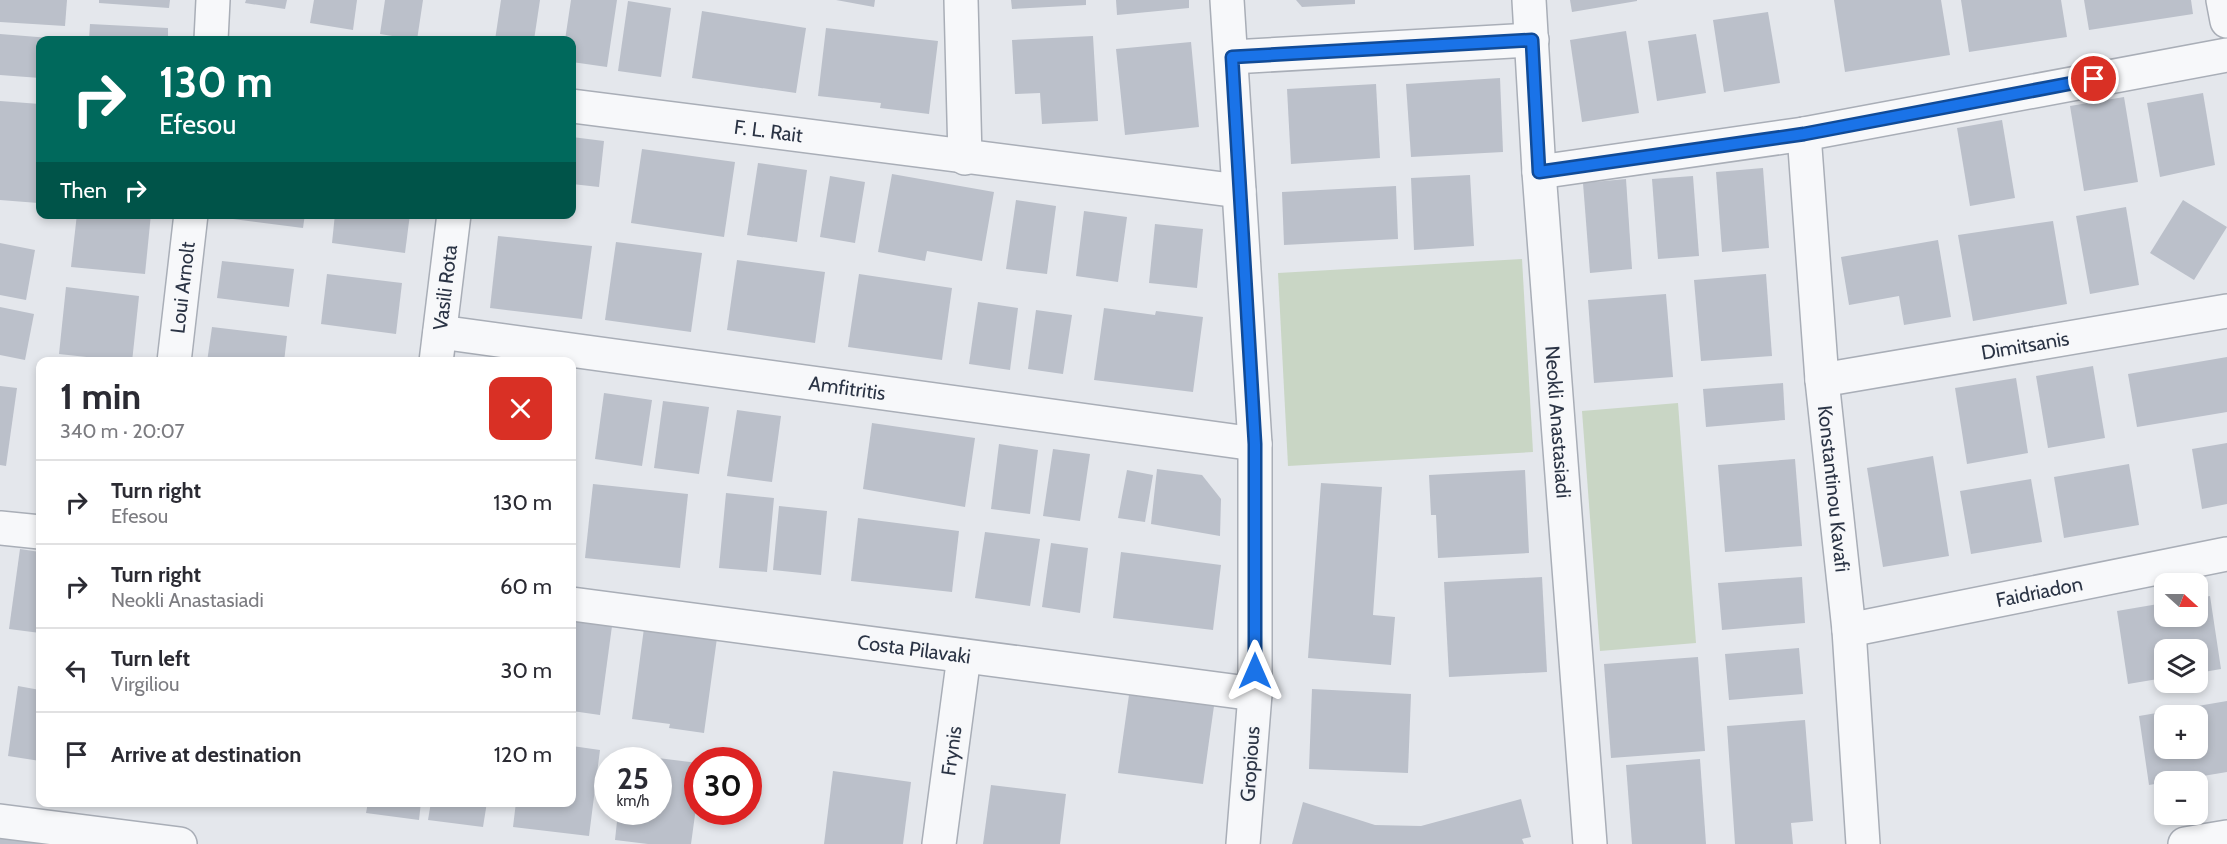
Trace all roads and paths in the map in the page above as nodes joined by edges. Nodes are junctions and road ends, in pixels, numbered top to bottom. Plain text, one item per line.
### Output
1 (213, 0) edge
2 (962, 0) edge
3 (1227, 0) edge
4 (1529, 0) edge
5 (2223, 0) edge
6 (2227, 21) edge
7 (211, 36) edge
8 (1532, 40) junction
9 (2227, 55) edge
10 (1232, 57) junction
11 (576, 107) edge
12 (1804, 134) junction
13 (965, 158) junction
14 (1539, 172) junction
15 (1239, 191) junction
16 (191, 219) edge
17 (453, 219) edge
18 (2227, 311) edge
19 (438, 347) edge
20 (175, 357) edge
21 (522, 357) edge
22 (576, 363) edge
23 (1822, 380) junction
24 (1255, 444) junction
25 (0, 528) edge
26 (36, 532) edge
27 (2227, 554) edge
28 (576, 605) edge
29 (1849, 630) junction
30 (964, 656) junction
31 (1255, 694) junction
32 (0, 821) edge
33 (2227, 837) edge
34 (180, 844) edge
35 (939, 844) edge
36 (1243, 844) edge
37 (1590, 844) edge
38 (1863, 844) edge
39 (2185, 844) edge

1 - 7 street
2 - 13 street
3 - 10 street, Gropious
4 - 8 street, Neokli Anastasiadi
5 - 6 street
8 - 10 street
8 - 14 street, Neokli Anastasiadi
9 - 12 street
10 - 15 street, Gropious
11 - 13 street, F. L. Rait
12 - 14 street
12 - 23 street, Konstantinou Kavafi
13 - 15 street, F. L. Rait
14 - 37 street, Neokli Anastasiadi
15 - 24 street, Gropious
16 - 20 street, Loui Arnolt
17 - 19 street, Vasili Rota
18 - 23 street, Dimitsanis
19 - 21 street, Amfitritis
22 - 24 street, Amfitritis
23 - 29 street, Konstantinou Kavafi
24 - 31 street, Gropious
25 - 26 street
27 - 29 street, Faidriadon
28 - 30 street, Costa Pilavaki
29 - 38 street, Konstantinou Kavafi
30 - 31 street, Costa Pilavaki
30 - 35 street, Frynis
31 - 36 street, Gropious
32 - 34 street
33 - 39 street

